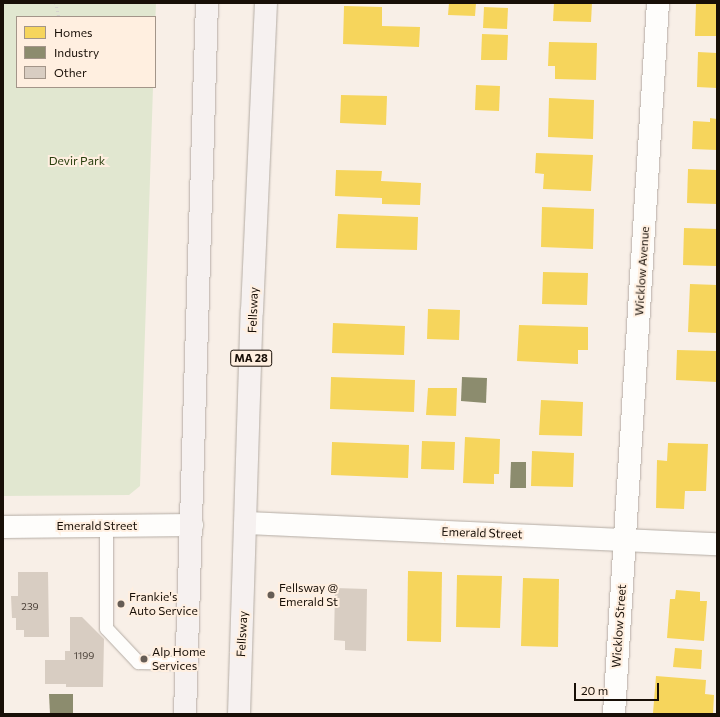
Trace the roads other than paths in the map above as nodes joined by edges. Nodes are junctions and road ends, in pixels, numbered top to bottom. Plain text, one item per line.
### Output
1 (207, 3) edge
2 (266, 3) edge
3 (658, 3) edge
4 (247, 523) junction
5 (192, 525) junction
6 (106, 526) junction
7 (3, 527) edge
8 (624, 539) junction
9 (717, 544) edge
10 (187, 663) junction
11 (185, 714) edge
12 (240, 714) edge
13 (614, 714) edge

1 - 5 main road
2 - 4 main road, Fellsway / MA 28
3 - 8 street, Wicklow Avenue
4 - 8 street, Emerald Street
4 - 12 main road, Fellsway / MA 28
5 - 6 street, Emerald Street
5 - 10 main road
6 - 7 street, Emerald Street
6 - 10 lane
8 - 9 street, Emerald Street
8 - 13 street, Wicklow Street
10 - 11 main road

